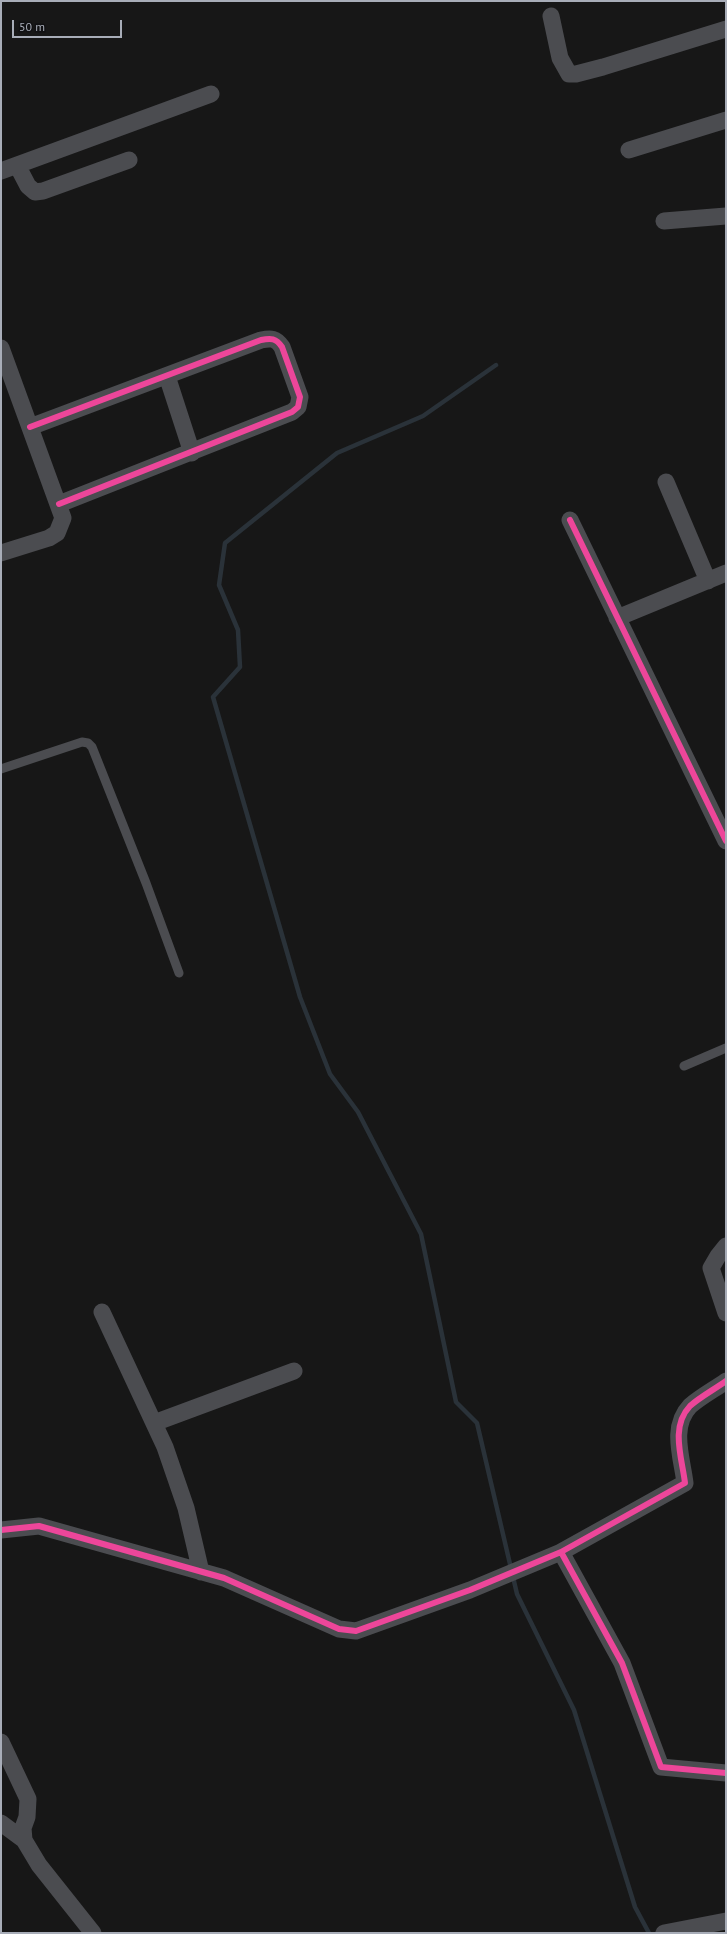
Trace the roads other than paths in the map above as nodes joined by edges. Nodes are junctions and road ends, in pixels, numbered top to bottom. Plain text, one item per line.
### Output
1 (551, 16) dead end
2 (726, 29) edge
3 (211, 94) dead end
4 (726, 120) edge
5 (629, 150) dead end
6 (129, 160) dead end
7 (17, 165) junction
8 (1, 171) edge
9 (726, 216) edge
10 (664, 221) dead end
11 (1, 348) edge
12 (5, 371) edge
13 (167, 376) junction
14 (30, 427) junction
15 (192, 453) junction
16 (666, 482) dead end
17 (59, 504) junction
18 (570, 520) dead end
19 (1, 553) edge
20 (726, 573) edge
21 (708, 581) junction
22 (617, 618) junction
23 (1, 769) edge
24 (726, 841) edge
25 (179, 973) dead end
26 (726, 1048) edge
27 (684, 1066) dead end
28 (726, 1246) edge
29 (102, 1312) dead end
30 (726, 1312) edge
31 (294, 1372) dead end
32 (726, 1381) edge
33 (154, 1423) junction
34 (1, 1530) edge
35 (560, 1552) junction
36 (201, 1572) junction
37 (1, 1742) edge
38 (726, 1773) edge
39 (1, 1823) edge
40 (24, 1840) junction
41 (726, 1921) edge
42 (92, 1933) edge
43 (664, 1933) edge

1 - 2 street
3 - 7 street
4 - 5 street
6 - 7 street
7 - 8 street
9 - 10 street
11 - 12 street
12 - 14 street
13 - 14 street
13 - 15 street
13 - 15 street
14 - 17 street
15 - 17 street
16 - 21 street
17 - 19 street
18 - 22 street
20 - 21 street
21 - 22 street
22 - 24 street
23 - 25 lane
26 - 27 lane
28 - 30 street
29 - 33 street
31 - 33 street
32 - 35 street
33 - 36 street
34 - 36 street
35 - 36 street
35 - 38 street
37 - 40 street
39 - 40 street
40 - 42 street
41 - 43 street

